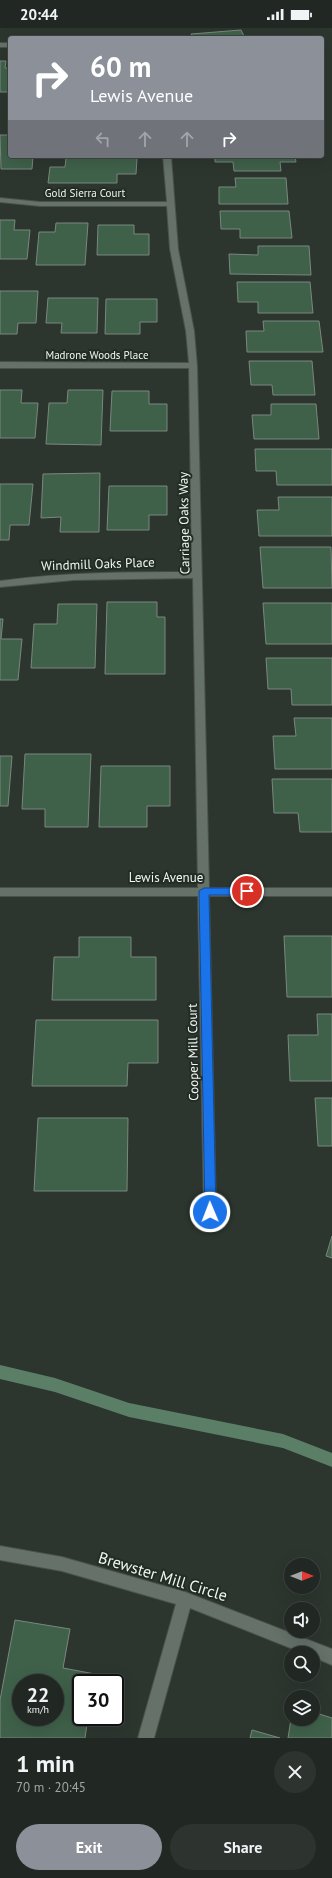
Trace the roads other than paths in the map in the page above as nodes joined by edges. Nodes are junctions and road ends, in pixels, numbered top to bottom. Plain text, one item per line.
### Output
1 (168, 158) edge
2 (0, 200) edge
3 (170, 204) junction
4 (0, 365) edge
5 (194, 366) junction
6 (198, 575) junction
7 (0, 584) edge
8 (204, 891) junction
9 (0, 892) edge
10 (332, 892) edge
11 (210, 1212) dead end
12 (0, 1553) edge
13 (184, 1598) junction
14 (332, 1658) edge
15 (146, 1738) edge

1 - 3 street, Carriage Oaks Way
2 - 3 street, Gold Sierra Court
3 - 5 street, Carriage Oaks Way
4 - 5 street, Madrone Woods Place
5 - 6 street, Carriage Oaks Way
6 - 7 street, Windmill Oaks Place
6 - 8 street, Carriage Oaks Way
8 - 9 street, Lewis Avenue
8 - 10 street, Lewis Avenue
8 - 11 street, Cooper Mill Court
12 - 13 street, Brewster Mill Circle
13 - 14 street, Brewster Mill Circle
13 - 15 street

